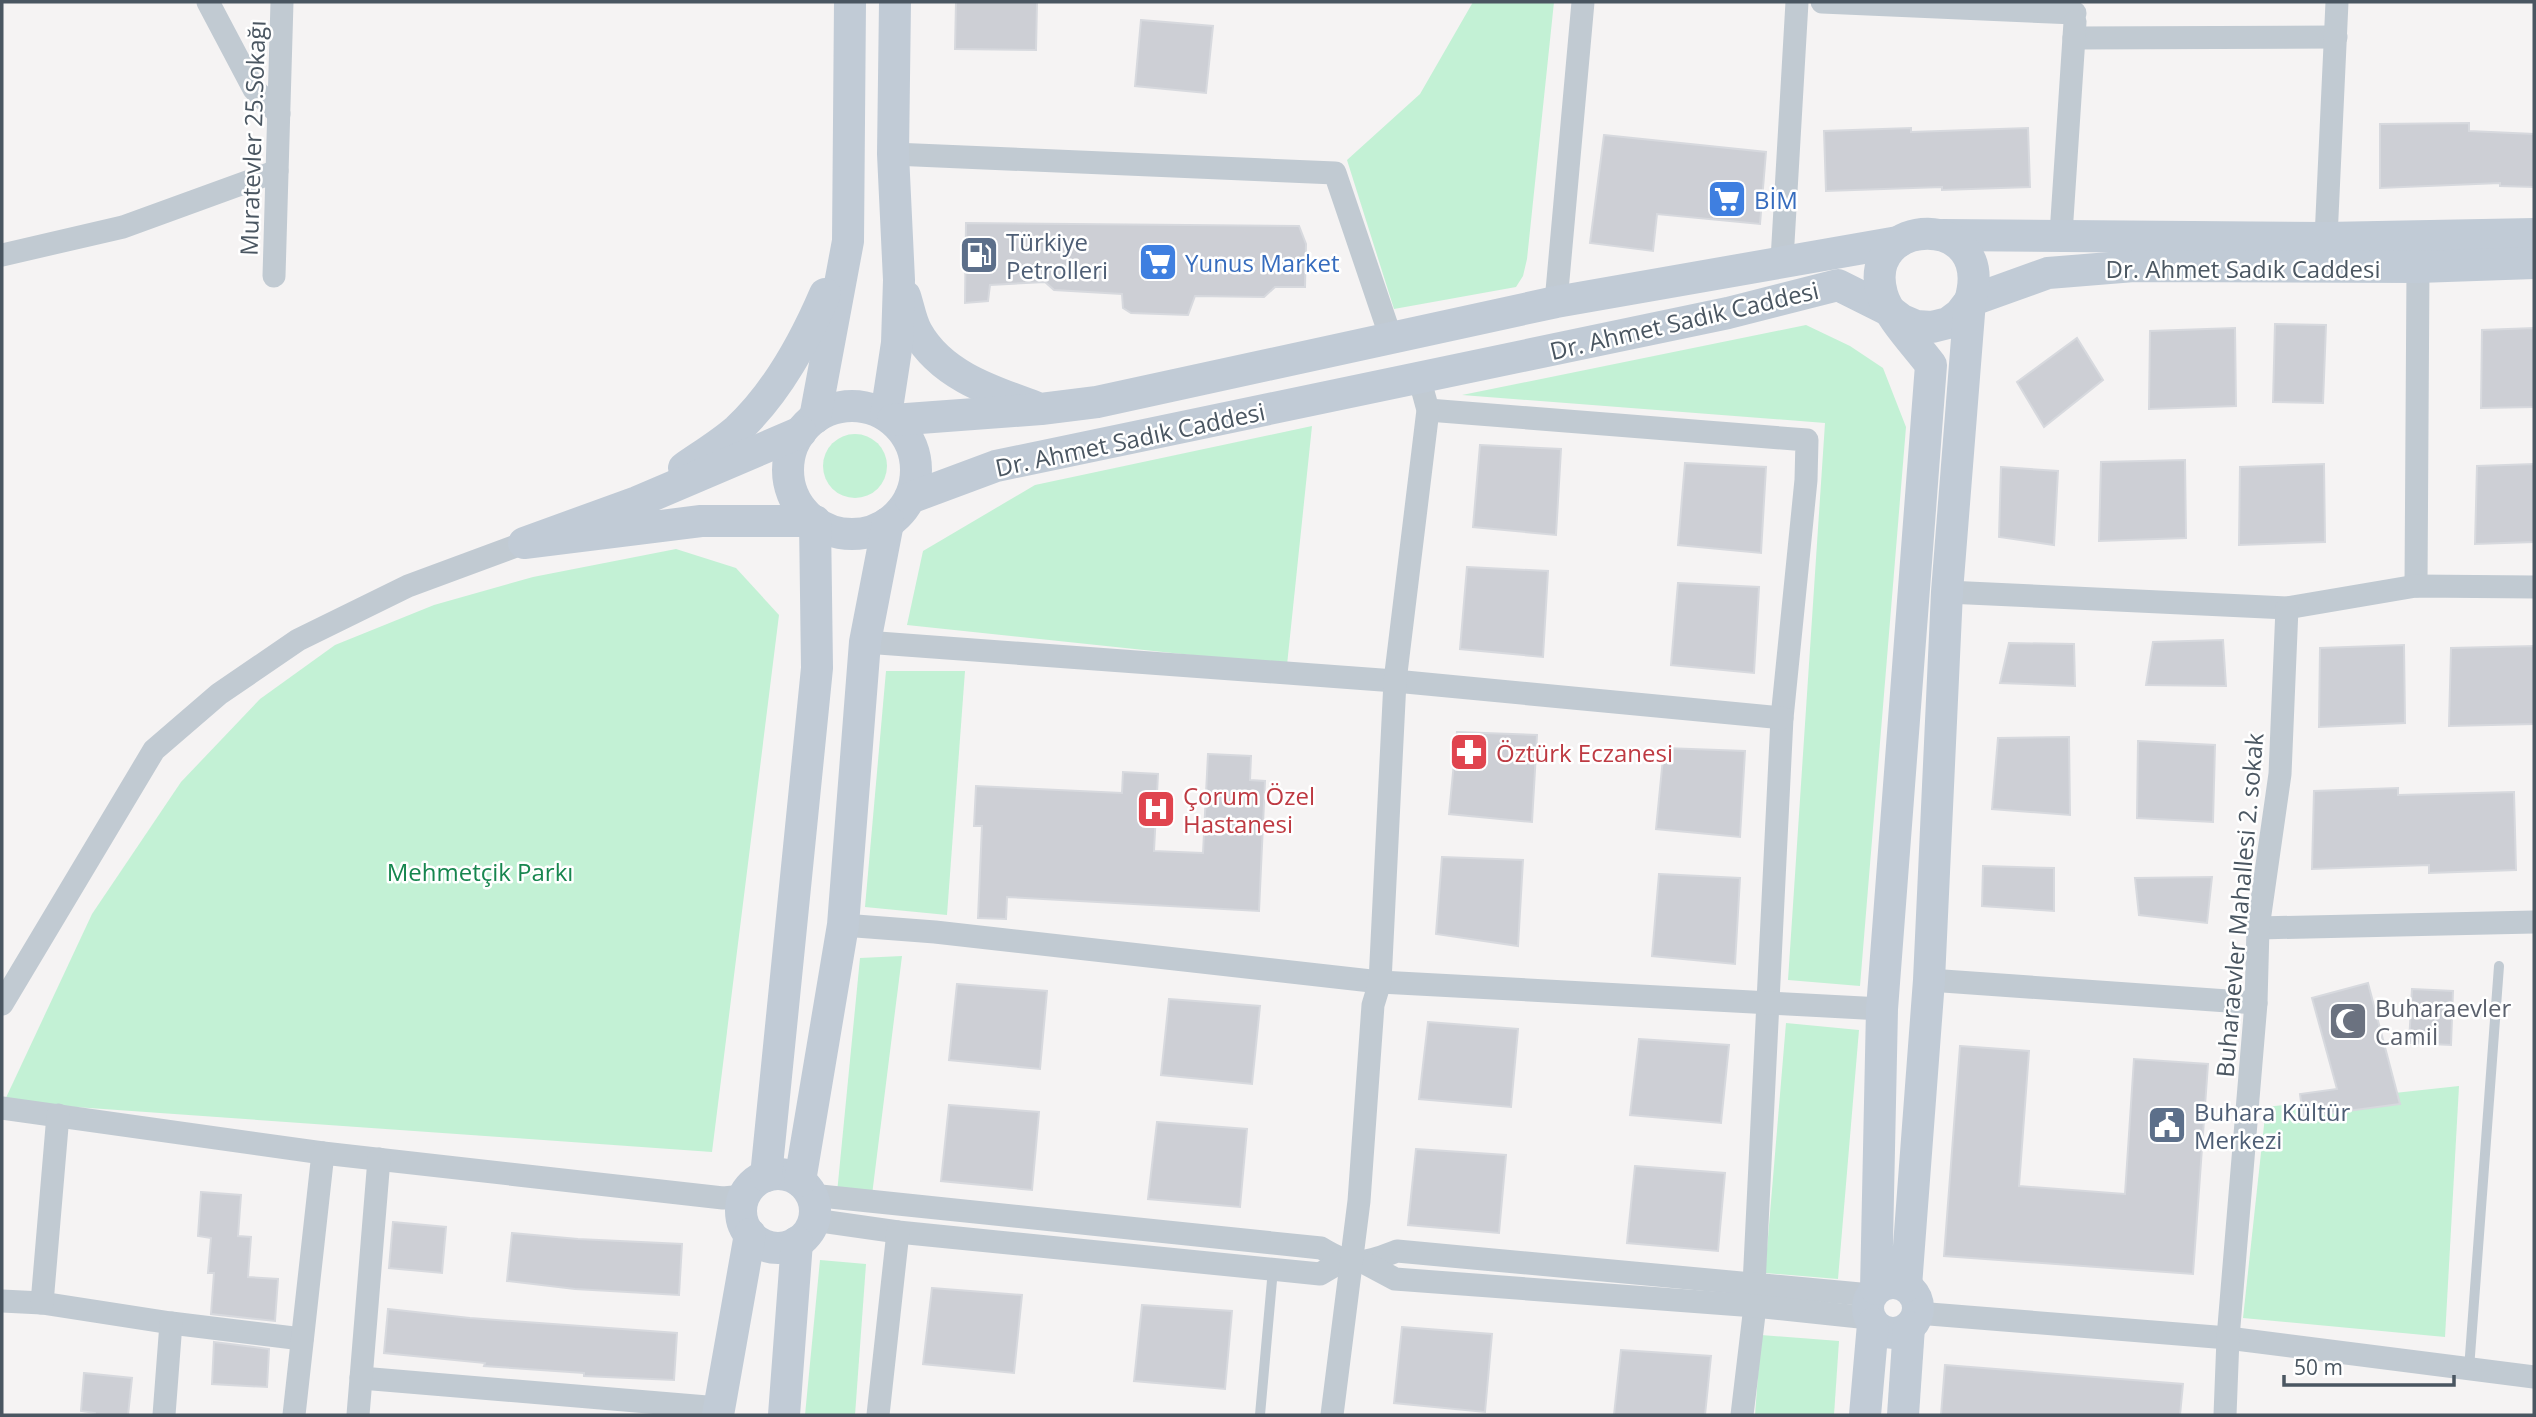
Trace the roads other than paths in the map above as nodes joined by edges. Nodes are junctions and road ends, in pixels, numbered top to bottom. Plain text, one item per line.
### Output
1 (208, 2) edge
2 (282, 2) edge
3 (850, 2) edge
4 (895, 2) edge
5 (1583, 2) edge
6 (1797, 2) edge
7 (1822, 2) edge
8 (2337, 2) edge
9 (2076, 7) edge
10 (2336, 37) junction
11 (2074, 38) junction
12 (279, 114) junction
13 (893, 154) junction
14 (277, 171) junction
15 (2061, 234) junction
16 (2534, 234) edge
17 (1943, 235) junction
18 (2326, 237) junction
19 (848, 242) junction
20 (1898, 242) junction
21 (2, 255) edge
22 (1782, 261) junction
23 (2534, 263) edge
24 (2418, 267) junction
25 (274, 276) dead end
26 (899, 280) junction
27 (1970, 301) junction
28 (1556, 302) junction
29 (1890, 311) junction
30 (1391, 338) junction
31 (1419, 377) junction
32 (1041, 409) junction
33 (1428, 410) junction
34 (890, 418) junction
35 (808, 425) junction
36 (910, 498) junction
37 (637, 502) junction
38 (815, 522) junction
39 (888, 523) junction
40 (524, 543) junction
41 (2416, 586) junction
42 (2534, 587) edge
43 (1947, 592) junction
44 (2287, 608) junction
45 (865, 642) junction
46 (1395, 681) junction
47 (1782, 718) junction
48 (2534, 922) edge
49 (843, 925) junction
50 (2258, 928) junction
51 (2499, 966) dead end
52 (1929, 980) junction
53 (1380, 982) junction
54 (1769, 1003) junction
55 (2256, 1003) junction
56 (2, 1004) edge
57 (1882, 1009) junction
58 (2, 1108) edge
59 (58, 1115) junction
60 (323, 1153) junction
61 (379, 1159) junction
62 (755, 1186) junction
63 (806, 1210) junction
64 (898, 1232) junction
65 (750, 1234) junction
66 (1353, 1262) junction
67 (1273, 1269) junction
68 (1754, 1295) junction
69 (2, 1301) edge
70 (42, 1303) junction
71 (1889, 1307) junction
72 (170, 1323) junction
73 (302, 1339) junction
74 (2228, 1339) junction
75 (2469, 1368) junction
76 (2534, 1377) edge
77 (361, 1378) junction
78 (718, 1411) edge
79 (164, 1415) edge
80 (294, 1415) edge
81 (358, 1415) edge
82 (784, 1415) edge
83 (878, 1415) edge
84 (1260, 1415) edge
85 (1332, 1415) edge
86 (1742, 1415) edge
87 (1865, 1415) edge
88 (1903, 1415) edge
89 (2225, 1415) edge

1 - 12 street
2 - 12 street, Muratevler 25.Sokağı
3 - 19 street
4 - 13 street
5 - 28 street
6 - 22 street
7 - 9 street
8 - 10 street
9 - 11 street
10 - 11 street
10 - 18 street
11 - 15 street
12 - 14 street, Muratevler 25.Sokağı
13 - 26 street
13 - 30 street
14 - 21 street
14 - 25 street, Muratevler 25.Sokağı
15 - 17 street, Dr. Ahmet Sadık Caddesi
15 - 18 street, Dr. Ahmet Sadık Caddesi
16 - 18 street, Dr. Ahmet Sadık Caddesi
17 - 20 street
17 - 27 street
19 - 35 street
19 - 37 street
20 - 22 street
20 - 29 street
22 - 28 street
23 - 24 street, Dr. Ahmet Sadık Caddesi
24 - 27 street, Dr. Ahmet Sadık Caddesi
24 - 41 street
26 - 32 street
26 - 34 street
27 - 29 street, Dr. Ahmet Sadık Caddesi
27 - 43 street
28 - 30 street
29 - 31 street, Dr. Ahmet Sadık Caddesi
29 - 57 street
30 - 32 street
31 - 33 street
31 - 36 street, Dr. Ahmet Sadık Caddesi
32 - 34 street
33 - 46 street
33 - 47 street
34 - 35 street
34 - 36 street
35 - 37 street
35 - 38 street
36 - 39 street
37 - 40 street
38 - 39 street
38 - 40 street
38 - 62 street
39 - 45 street
40 - 56 street
41 - 42 street
41 - 44 street
43 - 44 street
43 - 52 street
44 - 50 street, Buharaevler Mahallesi 2. sokak
45 - 46 street
45 - 49 street
46 - 47 street
46 - 53 street
47 - 54 street
48 - 50 street
49 - 53 street
49 - 63 street
50 - 55 street, Buharaevler Mahallesi 2. sokak
51 - 75 lane
52 - 55 street
52 - 71 street
53 - 54 street
53 - 66 street
54 - 57 street
54 - 68 street
55 - 74 street, Buharaevler Mahallesi 2. sokak
57 - 71 street
58 - 59 street
59 - 60 street
59 - 70 street
60 - 61 street
60 - 73 street
61 - 62 street
61 - 77 street
62 - 63 street
62 - 65 street
63 - 64 street
63 - 65 street
63 - 66 street
63 - 82 street
64 - 67 street
64 - 83 street
65 - 78 street
66 - 67 street
66 - 68 street
66 - 85 street
67 - 84 lane
68 - 71 street
68 - 86 street
69 - 70 street
70 - 72 street
71 - 74 street
71 - 87 street
71 - 88 street
72 - 73 street
72 - 79 street
73 - 80 street
74 - 75 street
74 - 89 street, Buharaevler Mahallesi 2. sokak
75 - 76 street
77 - 78 street
77 - 81 street

